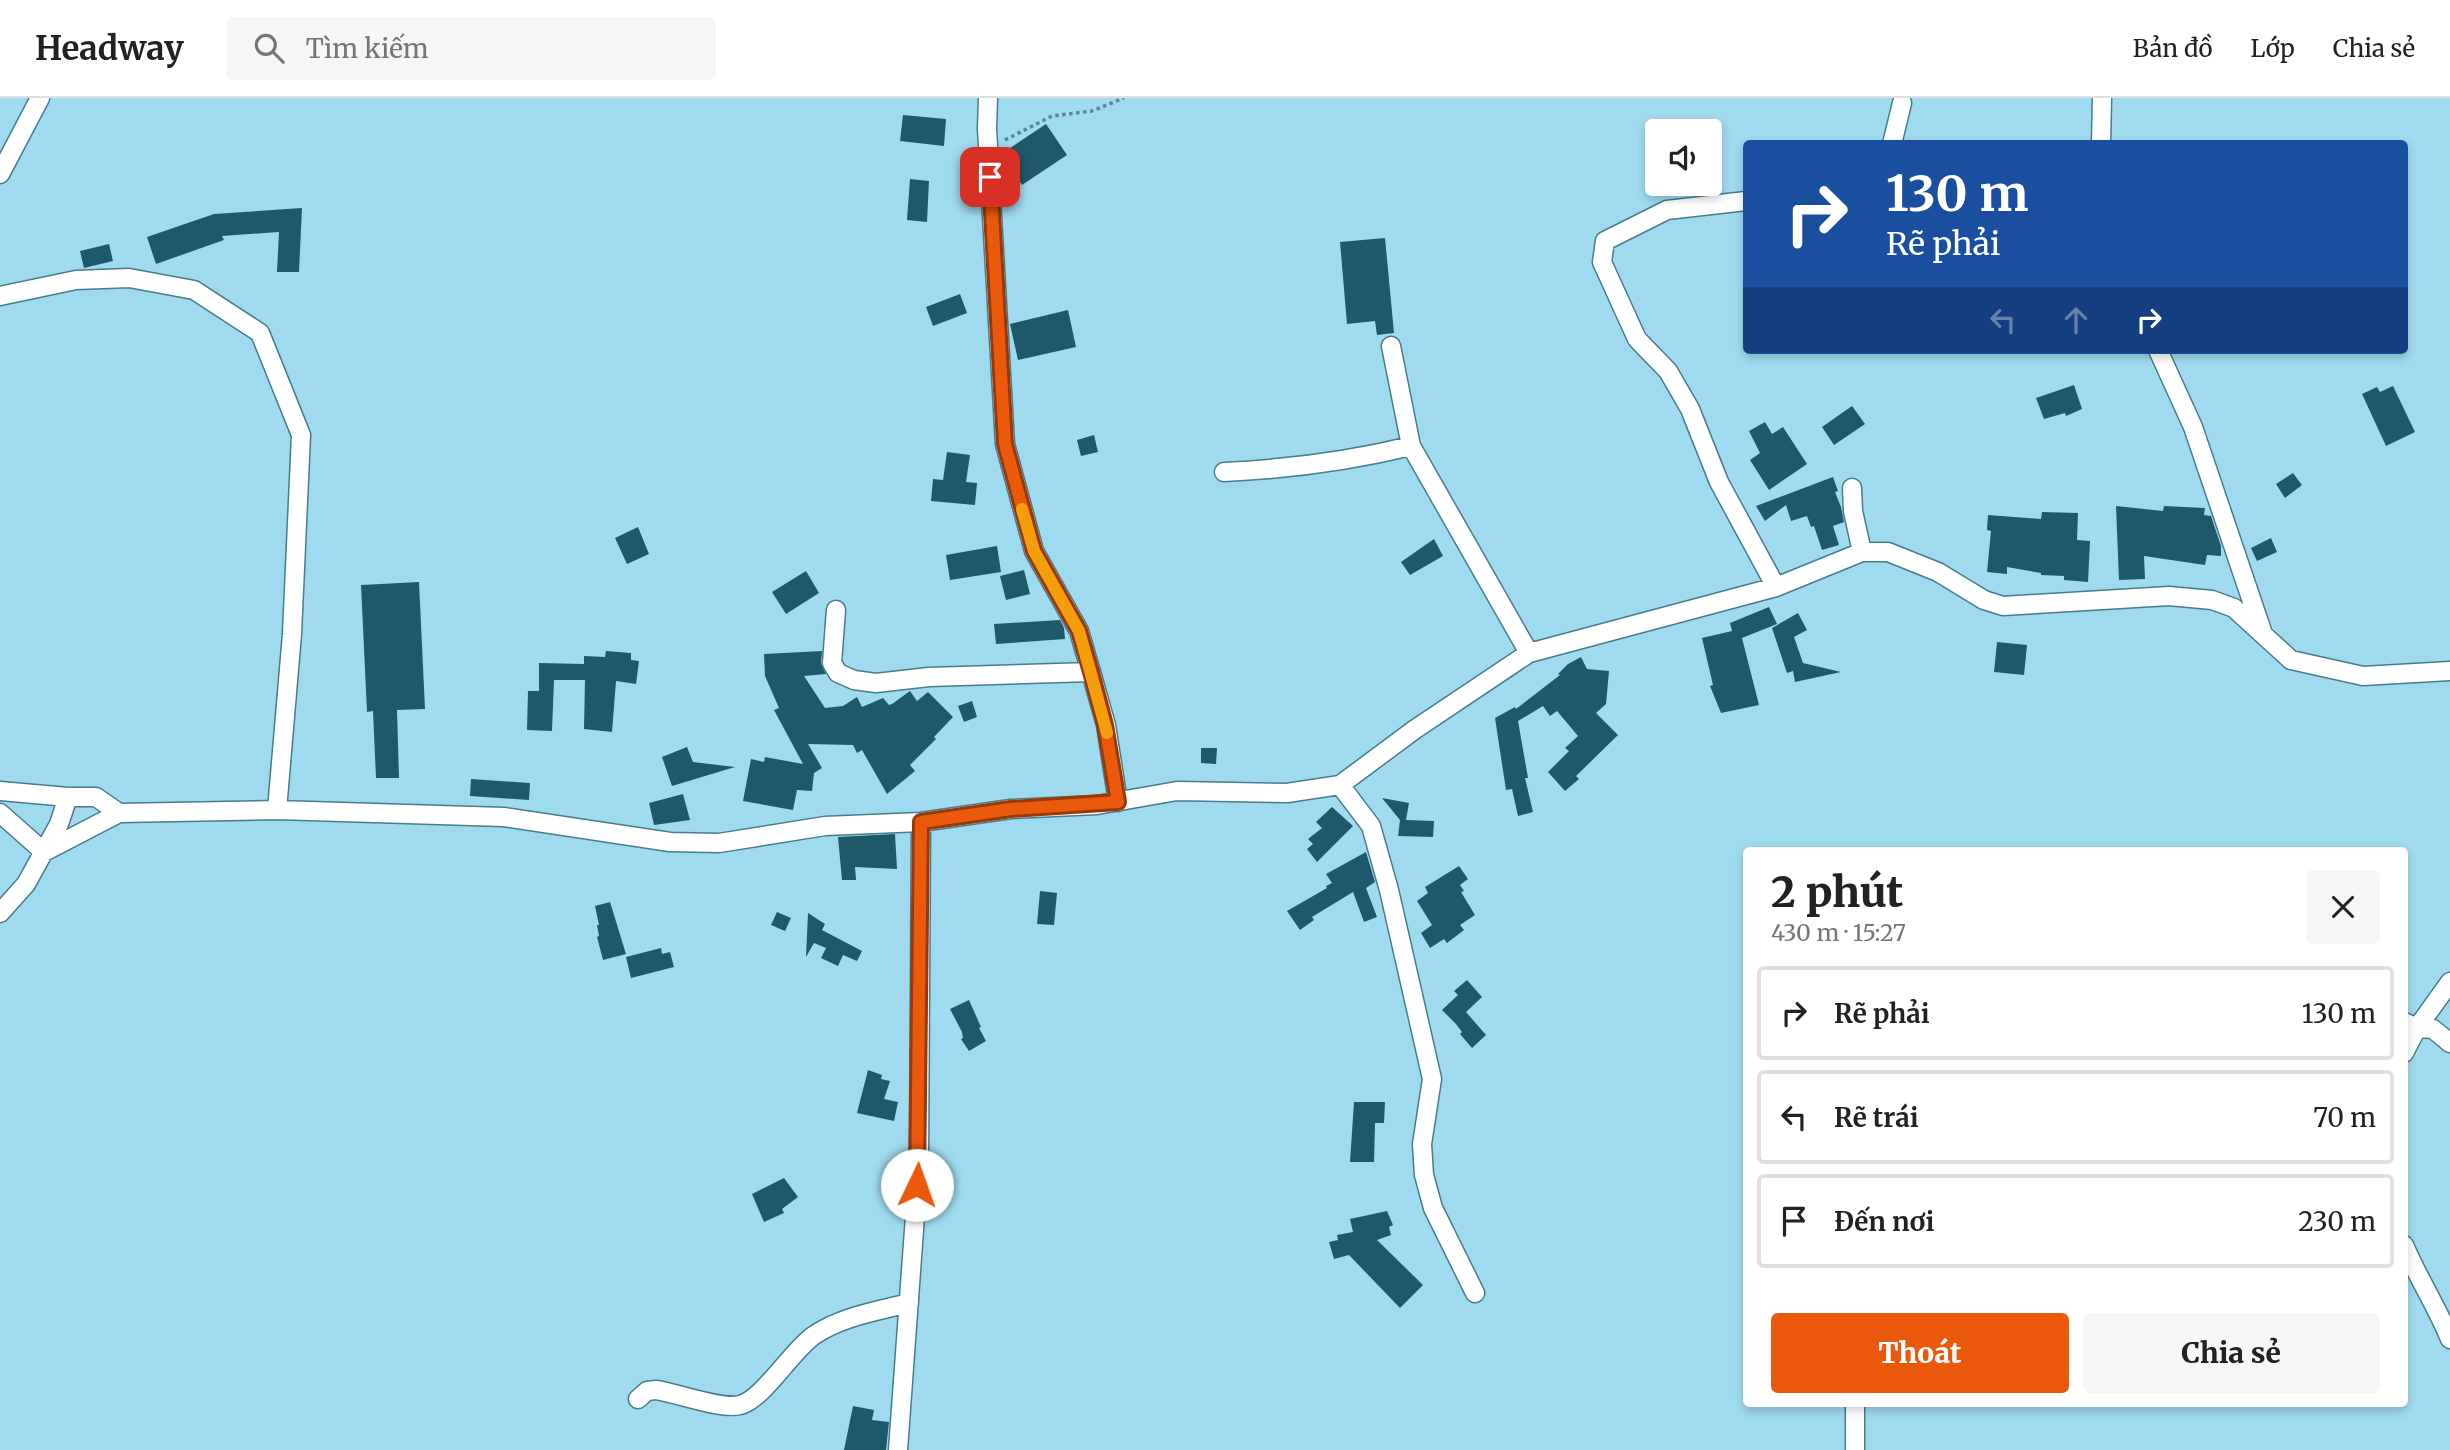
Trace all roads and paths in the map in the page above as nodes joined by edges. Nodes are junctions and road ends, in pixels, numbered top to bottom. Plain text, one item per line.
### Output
1 (40, 98) edge
2 (988, 98) edge
3 (1124, 98) edge
4 (2102, 98) edge
5 (1902, 103) dead end
6 (1893, 140) edge
7 (2101, 140) edge
8 (988, 150) junction
9 (0, 174) edge
10 (1743, 201) edge
11 (0, 296) edge
12 (1391, 346) dead end
13 (2160, 354) edge
14 (1411, 446) junction
15 (1224, 472) dead end
16 (1852, 488) dead end
17 (1862, 552) junction
18 (1776, 587) junction
19 (835, 610) dead end
20 (2263, 634) junction
21 (1529, 653) junction
22 (2450, 671) edge
23 (1091, 672) junction
24 (1340, 785) junction
25 (0, 791) edge
26 (68, 797) junction
27 (1118, 802) junction
28 (277, 810) junction
29 (0, 813) edge
30 (119, 813) junction
31 (921, 822) junction
32 (44, 852) junction
33 (0, 913) edge
34 (2450, 982) edge
35 (2411, 1025) edge
36 (2450, 1043) edge
37 (2408, 1255) edge
38 (1475, 1293) dead end
39 (909, 1303) junction
40 (2450, 1339) edge
41 (638, 1399) dead end
42 (1856, 1407) edge
43 (898, 1450) edge
44 (1855, 1450) edge

1 - 9 street
2 - 8 street
3 - 8 path
4 - 7 street
5 - 6 street
8 - 23 street
10 - 18 street
11 - 28 street
12 - 14 street
13 - 20 street
14 - 15 street
14 - 21 street
16 - 17 street
17 - 18 street
17 - 20 street
18 - 21 street
19 - 23 street
20 - 22 street
21 - 24 street
23 - 27 street
24 - 27 street
24 - 38 street
25 - 26 street
26 - 30 street
26 - 32 street
27 - 31 street
28 - 30 street
28 - 31 street
29 - 32 street
30 - 32 street
31 - 39 street
32 - 33 street
34 - 35 street
35 - 36 street
37 - 40 street
39 - 41 street
39 - 43 street
42 - 44 street

